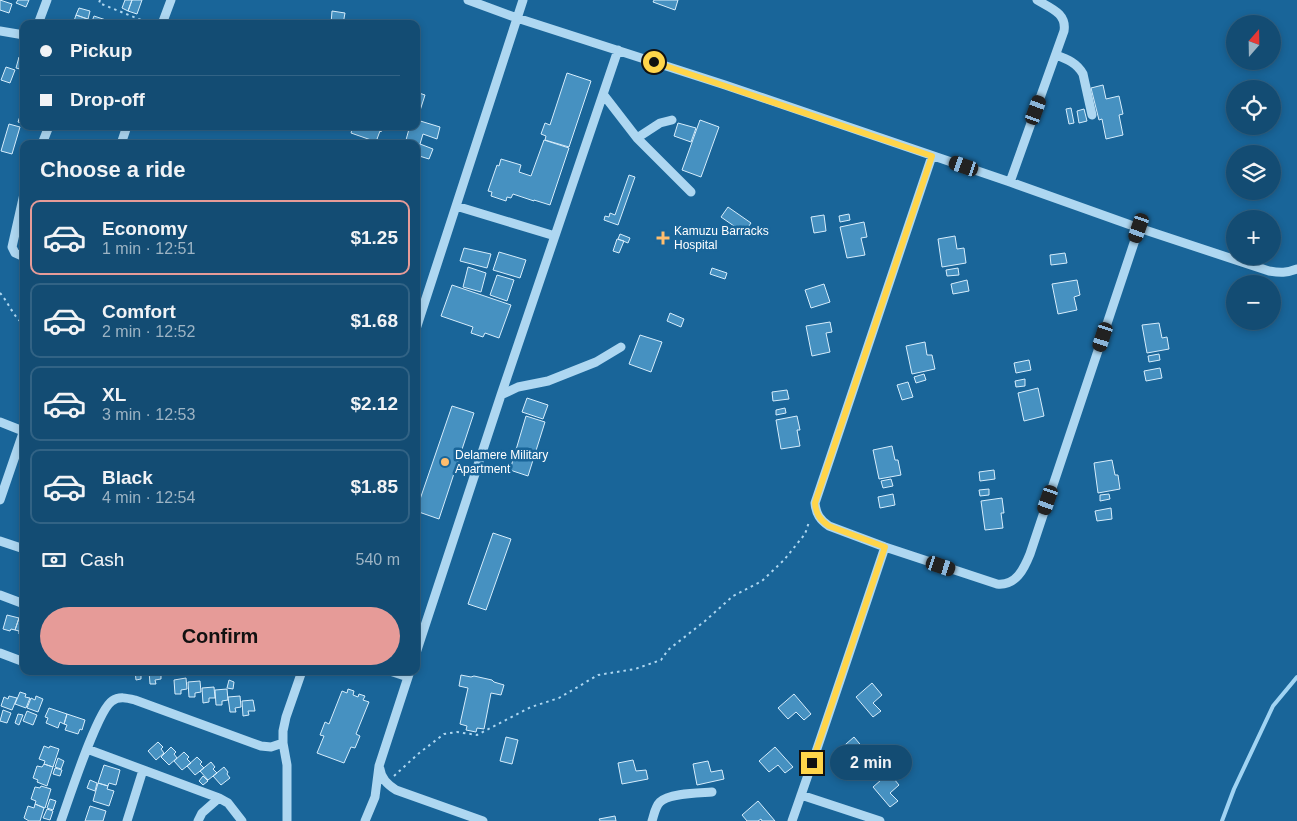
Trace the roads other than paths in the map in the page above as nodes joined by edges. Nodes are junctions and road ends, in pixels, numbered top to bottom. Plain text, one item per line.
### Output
1 (47, 0) edge
2 (171, 0) edge
3 (468, 0) edge
4 (523, 0) edge
5 (1037, 0) edge
6 (517, 18) junction
7 (40, 20) edge
8 (164, 20) edge
9 (0, 31) edge
10 (20, 34) edge
11 (618, 50) junction
12 (1056, 55) junction
13 (603, 94) junction
14 (1092, 116) dead end
15 (672, 120) dead end
16 (637, 138) junction
17 (932, 156) junction
18 (1010, 182) junction
19 (692, 192) dead end
20 (456, 206) junction
21 (20, 212) edge
22 (1139, 228) junction
23 (555, 236) junction
24 (20, 255) edge
25 (1297, 269) edge
26 (420, 317) edge
27 (621, 347) dead end
28 (501, 395) junction
29 (0, 422) edge
30 (20, 429) edge
31 (20, 442) edge
32 (0, 500) edge
33 (0, 541) edge
34 (885, 547) junction
35 (20, 548) edge
36 (0, 595) edge
37 (20, 602) edge
38 (420, 641) edge
39 (0, 653) edge
40 (20, 660) edge
41 (301, 675) edge
42 (409, 675) edge
43 (283, 743) junction
44 (87, 749) junction
45 (379, 766) junction
46 (143, 770) junction
47 (712, 792) dead end
48 (801, 795) junction
49 (219, 798) junction
50 (61, 821) edge
51 (127, 821) edge
52 (198, 821) edge
53 (242, 821) edge
54 (287, 821) edge
55 (365, 821) edge
56 (483, 821) edge
57 (652, 821) edge
58 (792, 821) edge
59 (880, 821) edge

1 - 7 street
2 - 8 street
3 - 6 street
4 - 6 street
5 - 12 street
6 - 11 street
6 - 20 street
9 - 10 street
11 - 13 street
11 - 17 street
12 - 14 street
12 - 18 street
13 - 16 street
13 - 23 street
15 - 16 street
16 - 19 street
17 - 18 street
17 - 34 street
18 - 22 street
20 - 23 street
20 - 26 street
21 - 24 street
22 - 25 street
22 - 34 street
23 - 28 street
27 - 28 street
28 - 38 street
29 - 30 street
31 - 32 street
33 - 35 street
34 - 48 street
36 - 37 street
39 - 40 street
41 - 43 street
42 - 45 street
43 - 44 street
43 - 54 street
44 - 46 street
44 - 50 street
45 - 55 street
45 - 56 street
46 - 49 street
46 - 51 street
47 - 57 street
48 - 58 street
48 - 59 street
49 - 52 street
49 - 53 street

